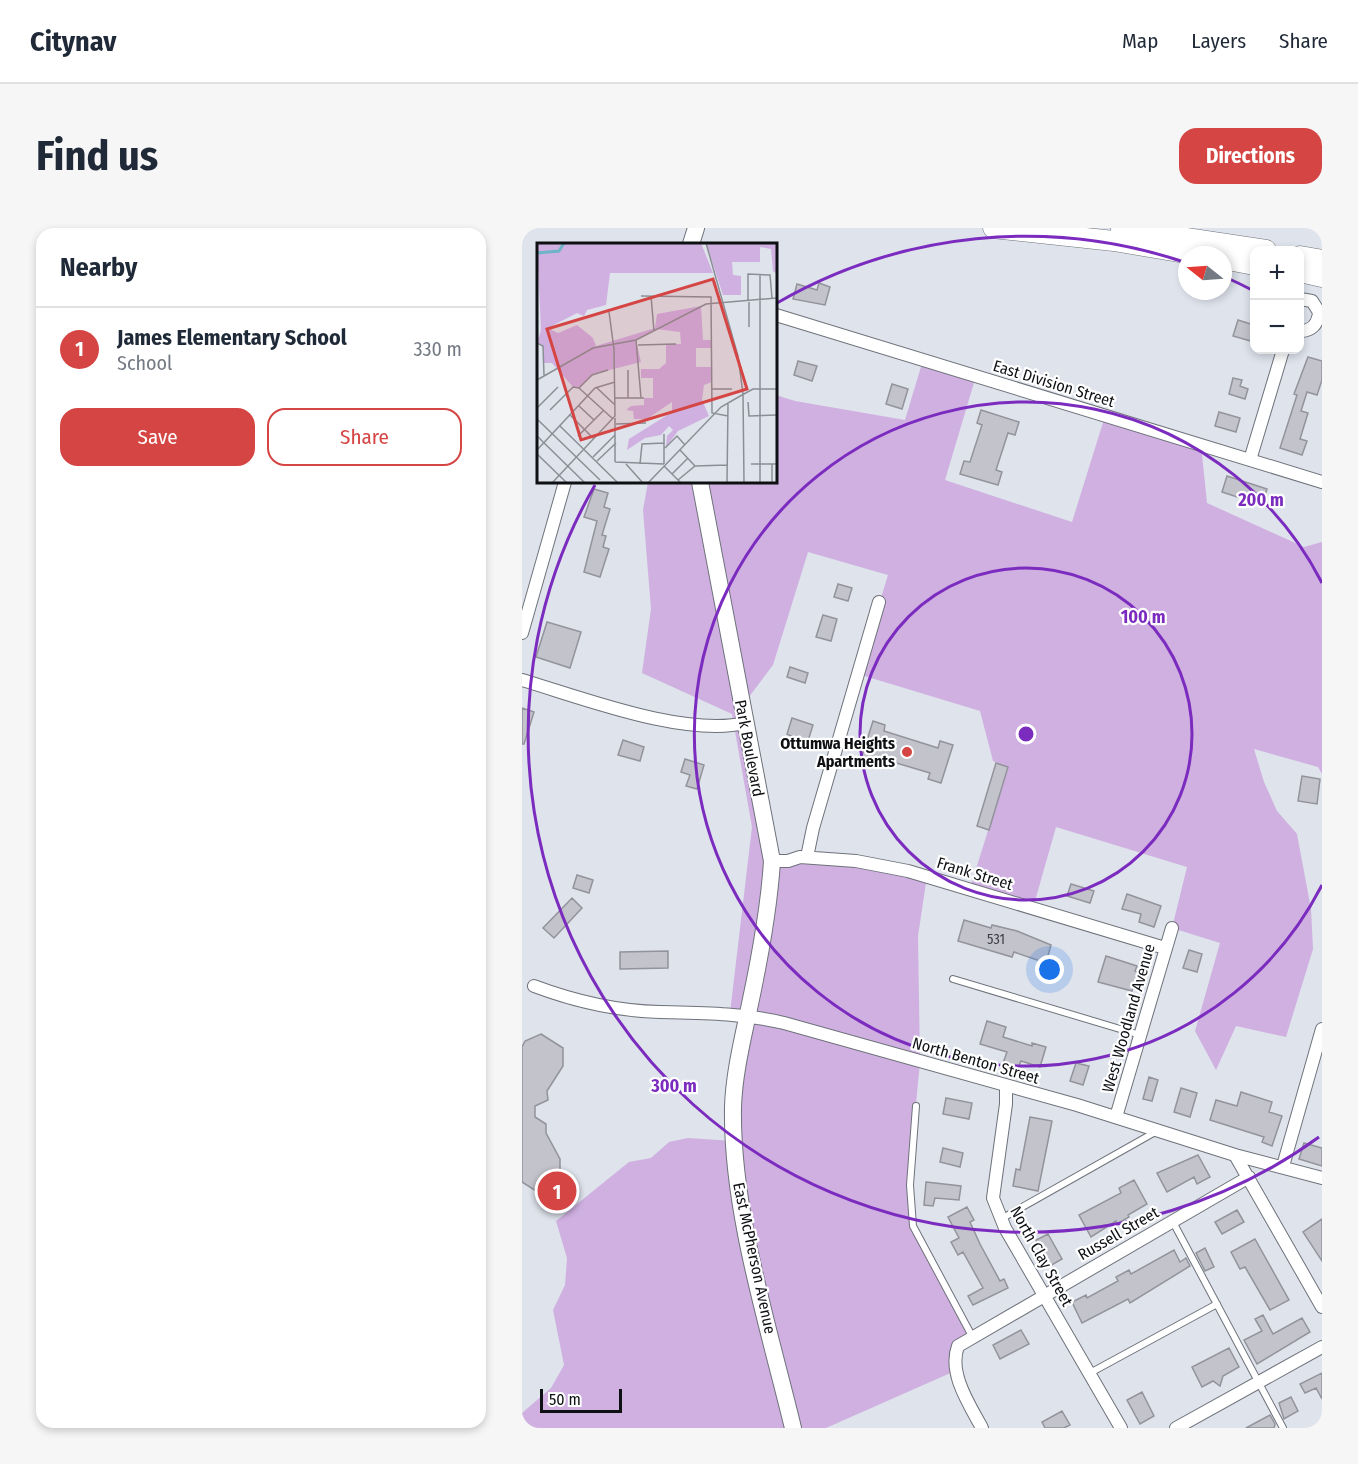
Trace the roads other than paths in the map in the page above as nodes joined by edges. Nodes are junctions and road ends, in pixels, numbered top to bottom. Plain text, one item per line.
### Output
1 (696, 228) edge
2 (993, 228) edge
3 (1121, 228) edge
4 (691, 243) edge
5 (1250, 248) edge
6 (1178, 252) edge
7 (1304, 257) edge
8 (1322, 260) edge
9 (1232, 261) edge
10 (1250, 263) edge
11 (1304, 273) edge
12 (1322, 278) edge
13 (1304, 299) edge
14 (777, 315) edge
15 (1304, 331) edge
16 (1281, 354) edge
17 (1250, 460) junction
18 (1322, 482) edge
19 (565, 483) edge
20 (700, 483) edge
21 (879, 602) dead end
22 (522, 633) edge
23 (522, 680) edge
24 (746, 723) junction
25 (807, 857) junction
26 (772, 861) junction
27 (1172, 928) dead end
28 (1165, 948) junction
29 (953, 979) dead end
30 (534, 986) dead end
31 (748, 1014) junction
32 (1322, 1029) edge
33 (1140, 1035) junction
34 (1006, 1086) junction
35 (916, 1106) dead end
36 (1116, 1117) junction
37 (1158, 1130) junction
38 (1235, 1155) junction
39 (1282, 1166) junction
40 (1249, 1177) junction
41 (1322, 1178) edge
42 (1001, 1219) junction
43 (1172, 1221) junction
44 (1044, 1295) junction
45 (1217, 1304) junction
46 (1322, 1307) edge
47 (972, 1336) junction
48 (1322, 1347) edge
49 (1090, 1373) junction
50 (1259, 1382) junction
51 (793, 1428) edge
52 (982, 1428) edge
53 (1121, 1428) edge
54 (1176, 1428) edge
55 (1283, 1428) edge

1 - 4 main road
2 - 6 highway
3 - 5 highway
7 - 8 highway
9 - 10 highway
11 - 12 highway
13 - 15 street
14 - 17 street, East Division Street
16 - 17 street
17 - 18 street, East Division Street
19 - 22 street
20 - 24 main road, Park Boulevard
21 - 25 street
23 - 24 street
24 - 26 main road, Park Boulevard
25 - 26 street, Frank Street
25 - 28 street, Frank Street
26 - 31 main road, Park Boulevard
27 - 28 street, West Woodland Avenue
28 - 33 street, West Woodland Avenue
29 - 33 lane
30 - 31 street, North Benton Street
31 - 34 street, North Benton Street
31 - 51 main road, East McPherson Avenue
32 - 39 street
33 - 36 street, West Woodland Avenue
34 - 36 street, North Benton Street
34 - 42 street, North Clay Street
35 - 47 lane
36 - 37 street, North Benton Street
37 - 38 street, North Benton Street
37 - 42 lane
38 - 39 street, North Benton Street
38 - 40 street
39 - 41 street, North Benton Street
40 - 43 street, Russell Street
40 - 46 street
42 - 44 street, North Clay Street
43 - 44 street, Russell Street
43 - 45 lane
44 - 47 street, Russell Street
44 - 49 street, North Clay Street
45 - 49 lane
45 - 50 lane
47 - 52 street
48 - 50 street
49 - 53 street, North Clay Street
50 - 54 street
50 - 55 lane

